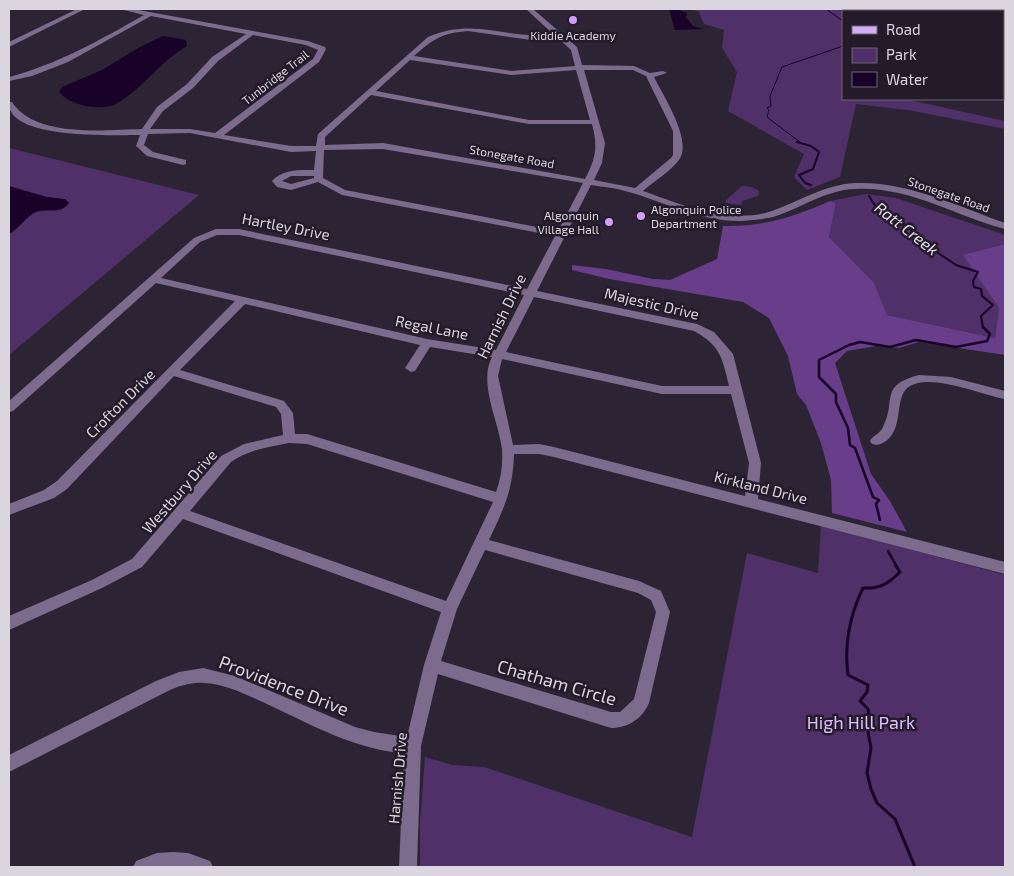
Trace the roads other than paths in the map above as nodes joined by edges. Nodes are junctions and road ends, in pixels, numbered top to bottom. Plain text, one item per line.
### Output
1 (82, 9) edge
2 (123, 9) edge
3 (530, 9) edge
4 (937, 9) edge
5 (955, 10) edge
6 (150, 14) junction
7 (254, 32) junction
8 (558, 36) junction
9 (9, 45) edge
10 (408, 57) junction
11 (581, 68) junction
12 (663, 73) dead end
13 (649, 76) junction
14 (9, 79) edge
15 (369, 92) junction
16 (9, 104) edge
17 (595, 122) junction
18 (145, 131) junction
19 (218, 136) junction
20 (319, 148) junction
21 (183, 162) dead end
22 (588, 181) junction
23 (637, 191) junction
24 (1005, 226) edge
25 (560, 234) junction
26 (154, 279) junction
27 (530, 292) junction
28 (242, 300) junction
29 (427, 342) junction
30 (498, 354) junction
31 (411, 368) dead end
32 (173, 372) junction
33 (737, 390) junction
34 (1005, 395) edge
35 (9, 408) edge
36 (289, 438) junction
37 (876, 441) dead end
38 (508, 450) junction
39 (501, 499) junction
40 (751, 501) junction
41 (9, 510) edge
42 (181, 513) junction
43 (482, 543) junction
44 (1005, 568) edge
45 (450, 609) junction
46 (9, 623) edge
47 (432, 664) junction
48 (413, 746) junction
49 (9, 764) edge
50 (142, 867) edge
51 (204, 867) edge
52 (408, 867) edge

1 - 9 street
2 - 6 street, Tunbridge Trail
3 - 8 street, Harnish Drive
4 - 5 main road
6 - 7 street, Tunbridge Trail
6 - 14 street
7 - 18 street
7 - 19 street, Tunbridge Trail
8 - 10 street
8 - 11 street, Harnish Drive
10 - 11 street
10 - 15 street
11 - 13 street
11 - 17 street, Harnish Drive
12 - 13 street
13 - 23 street
15 - 17 street
15 - 20 street
16 - 18 street, Stonegate Road
17 - 22 street, Harnish Drive
18 - 19 street, Stonegate Road
18 - 21 street
19 - 20 street, Stonegate Road
20 - 22 street, Stonegate Road
20 - 25 street
22 - 23 street, Stonegate Road
22 - 25 street, Harnish Drive
23 - 24 street, Stonegate Road
25 - 27 street, Harnish Drive
26 - 27 street, Hartley Drive
26 - 28 street, Regal Lane
26 - 35 street, Hartley Drive
27 - 30 street, Harnish Drive
27 - 33 street, Majestic Drive
28 - 29 street, Regal Lane
28 - 32 street, Crofton Drive
29 - 30 street, Regal Lane
29 - 31 street
30 - 33 street, Regal Lane
30 - 38 street, Harnish Drive
32 - 36 street
32 - 41 street, Crofton Drive
33 - 40 street, Majestic Drive
34 - 37 street
36 - 39 street, Westbury Drive
36 - 42 street, Westbury Drive
38 - 39 street, Harnish Drive
38 - 40 street, Kirkland Drive
39 - 43 street, Harnish Drive
40 - 44 street, Kirkland Drive
42 - 45 street
42 - 46 street, Westbury Drive
43 - 45 street, Harnish Drive
43 - 47 street, Chatham Circle
45 - 47 street, Harnish Drive
47 - 48 street, Harnish Drive
48 - 49 street, Providence Drive
48 - 52 street, Harnish Drive
50 - 51 street

